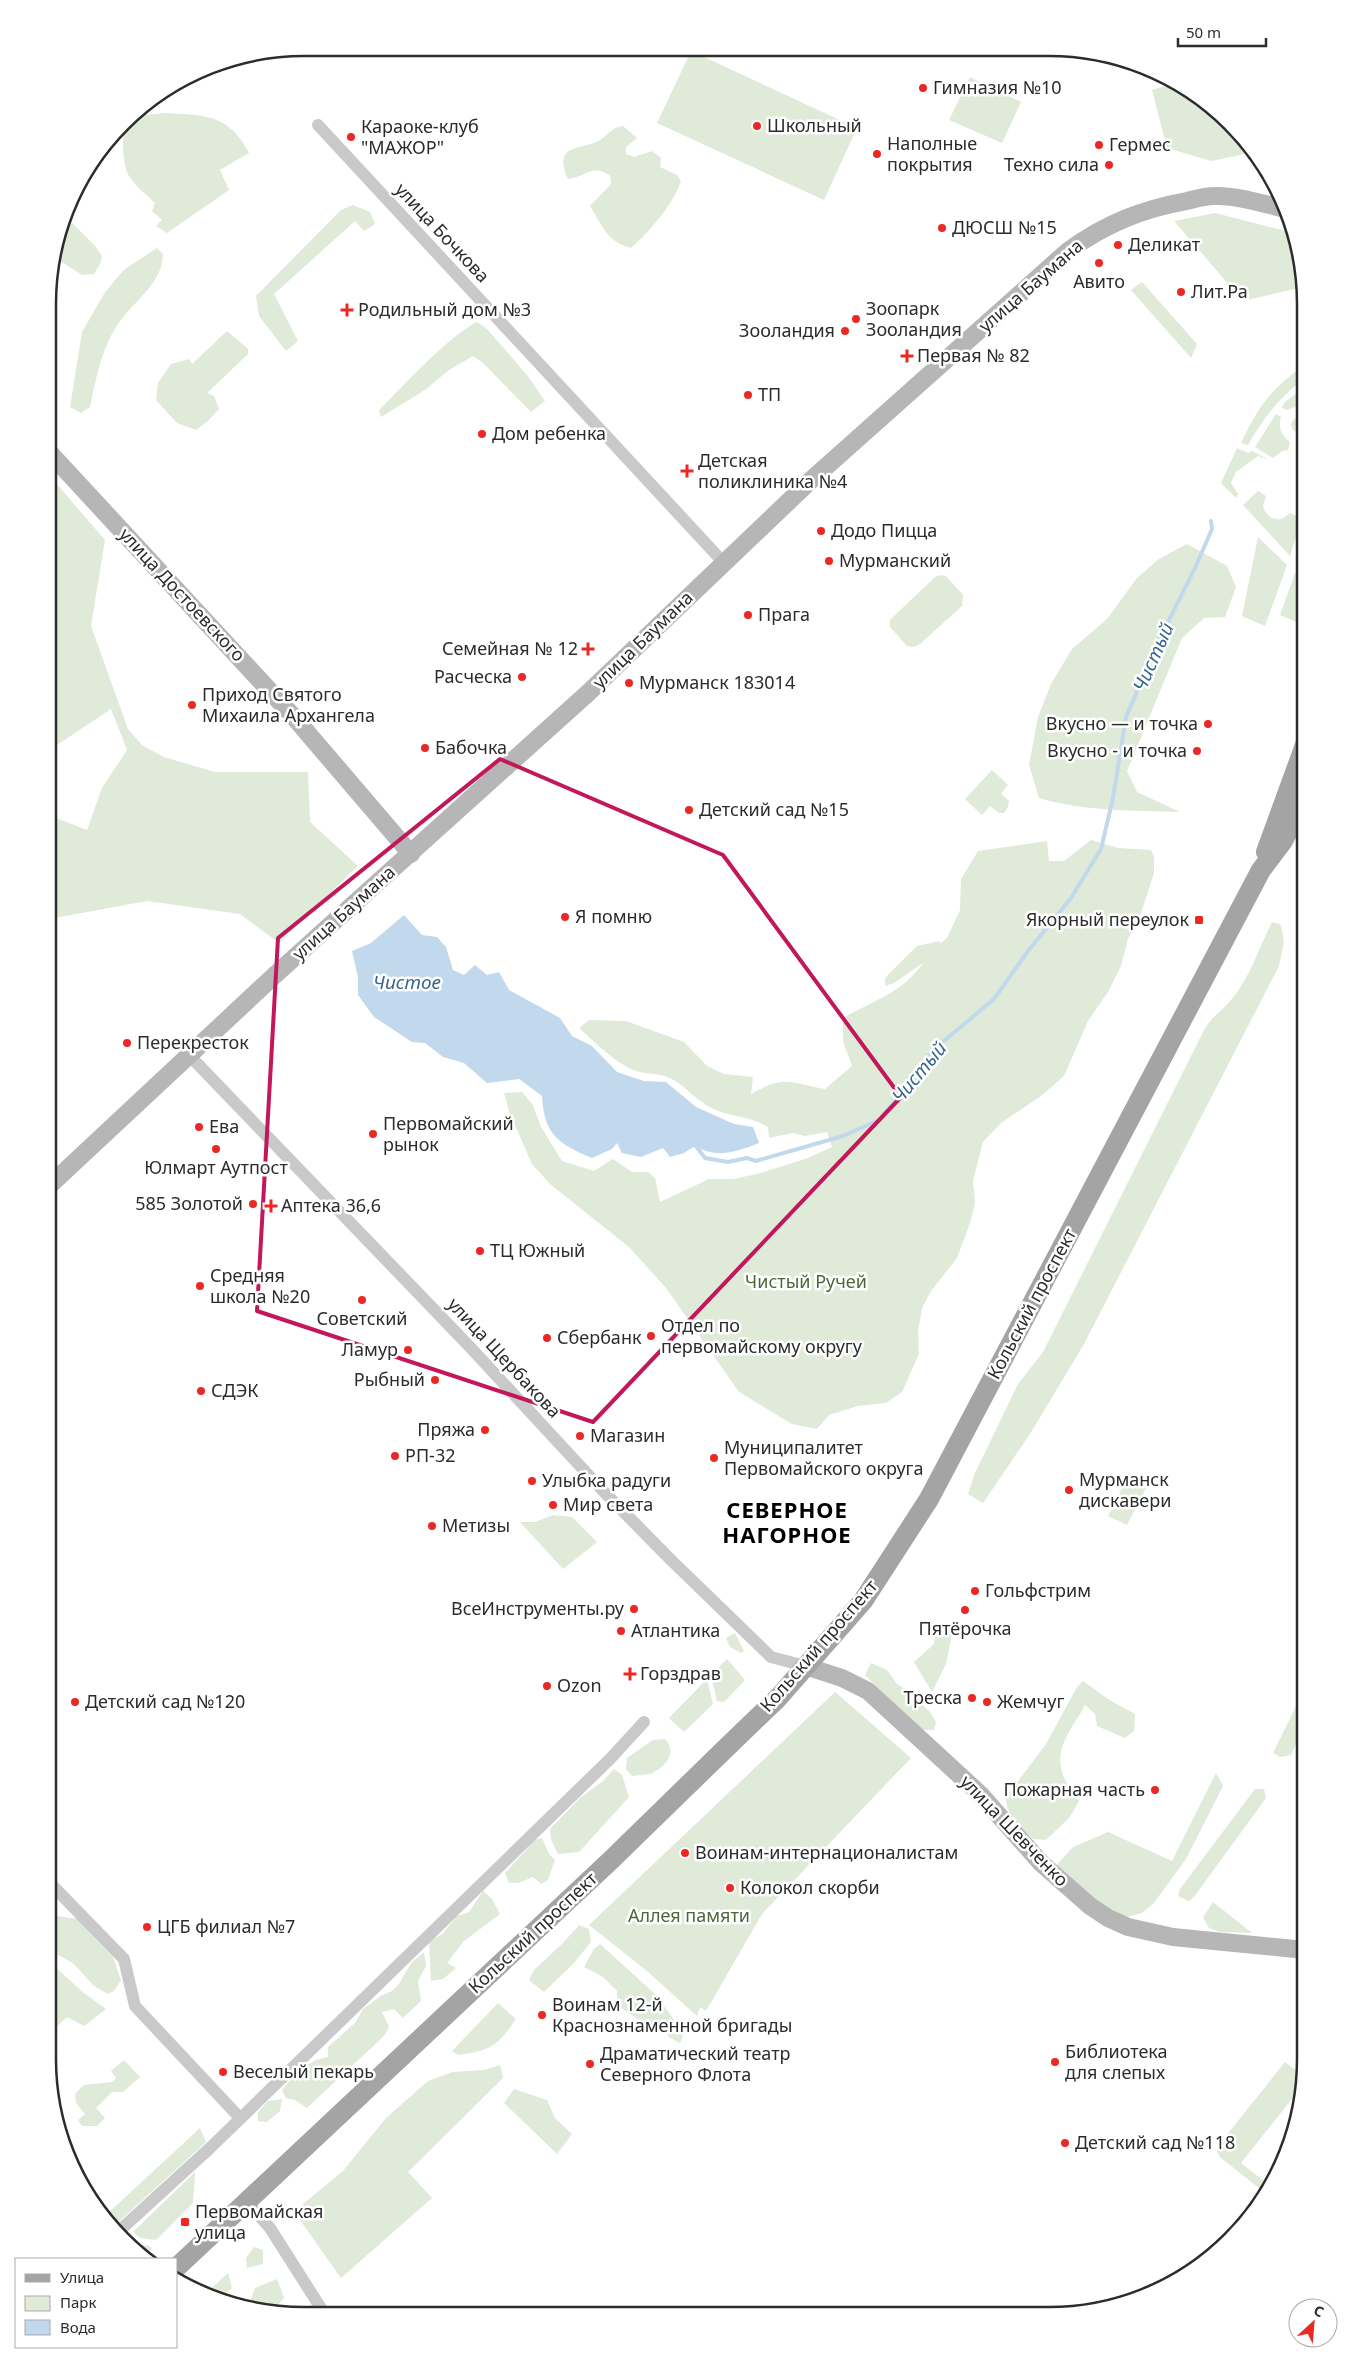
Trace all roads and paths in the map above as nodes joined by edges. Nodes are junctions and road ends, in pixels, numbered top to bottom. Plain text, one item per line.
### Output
1 (318, 125) dead end
2 (1277, 207) edge
3 (56, 459) edge
4 (724, 563) junction
5 (1297, 790) edge
6 (1297, 814) edge
7 (411, 854) junction
8 (1261, 870) junction
9 (189, 1055) junction
10 (56, 1179) edge
11 (805, 1666) junction
12 (644, 1722) dead end
13 (56, 1889) edge
14 (1297, 1949) edge
15 (240, 2118) junction
16 (247, 2202) junction
17 (123, 2227) edge
18 (178, 2266) edge
19 (320, 2307) edge

1 - 4 street, улица Бочкова
2 - 4 street, улица Баумана
3 - 7 street, улица Достоевского
4 - 7 street, улица Баумана
5 - 8 main road, Кольский проспект
6 - 8 main road, Кольский проспект
7 - 9 street, улица Баумана
8 - 11 main road, Кольский проспект
9 - 10 street, улица Баумана
9 - 11 street, улица Щербакова
11 - 14 street, улица Шевченко
11 - 16 main road, Кольский проспект
12 - 15 street
13 - 15 street
15 - 17 street
16 - 18 main road, Кольский проспект
16 - 19 street

